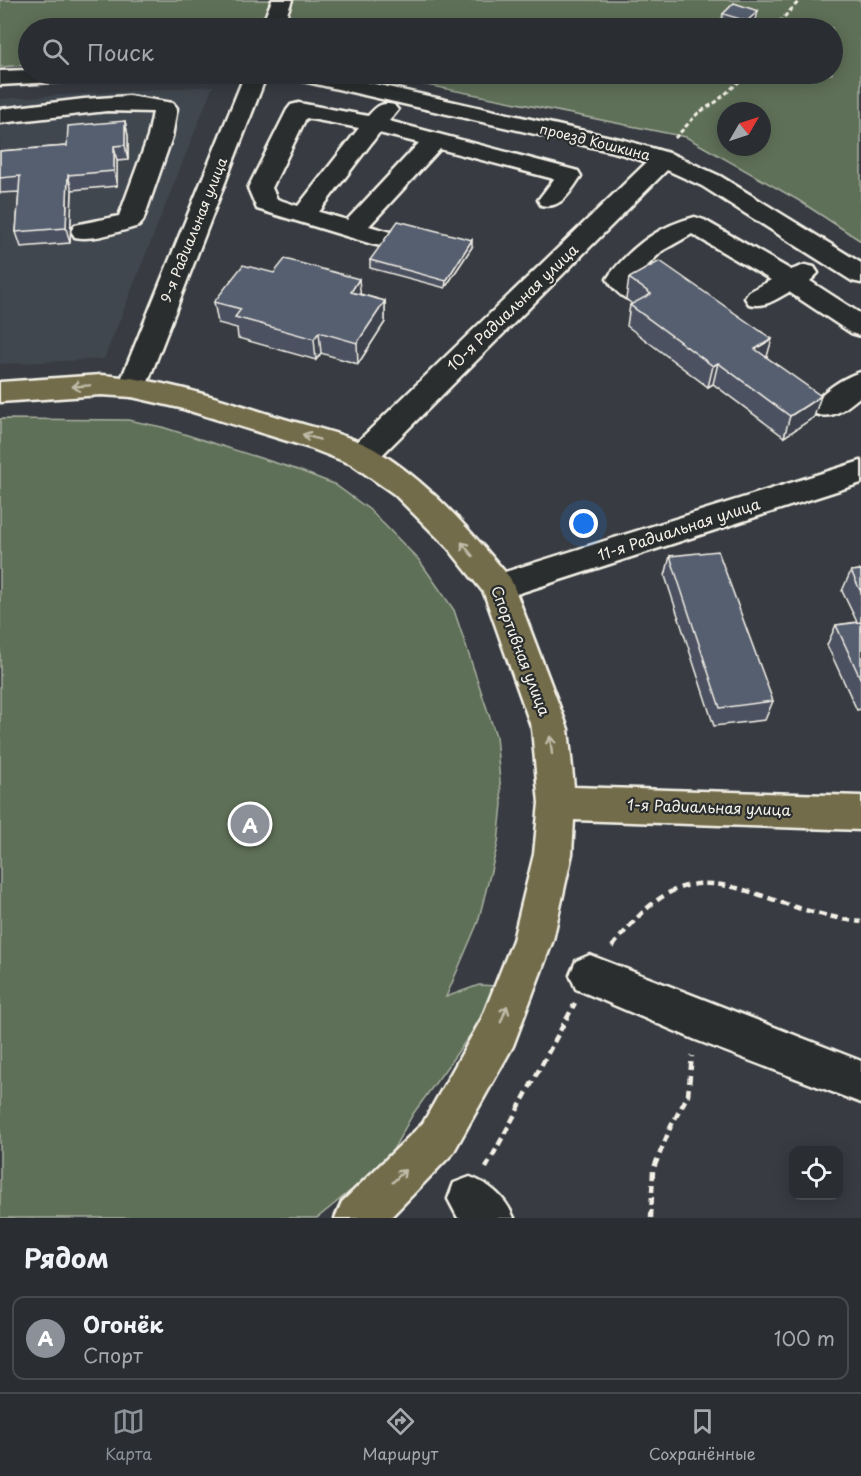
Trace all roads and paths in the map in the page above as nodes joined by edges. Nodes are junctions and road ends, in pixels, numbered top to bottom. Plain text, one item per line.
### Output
1 (282, 0) edge
2 (799, 1) edge
3 (276, 18) edge
4 (783, 18) edge
5 (18, 77) edge
6 (0, 78) edge
7 (26, 84) edge
8 (252, 84) edge
9 (349, 84) edge
10 (737, 84) edge
11 (399, 95) junction
12 (11, 115) edge
13 (374, 124) junction
14 (435, 140) junction
15 (664, 159) junction
16 (550, 200) dead end
17 (304, 215) junction
18 (353, 229) junction
19 (84, 231) dead end
20 (381, 238) dead end
21 (832, 257) junction
22 (861, 275) edge
23 (789, 282) junction
24 (636, 294) edge
25 (758, 298) dead end
26 (861, 327) edge
27 (861, 382) edge
28 (132, 387) junction
29 (0, 392) edge
30 (826, 407) dead end
31 (362, 456) junction
32 (861, 472) edge
33 (498, 587) junction
34 (557, 803) junction
35 (861, 813) edge
36 (861, 922) edge
37 (590, 975) junction
38 (696, 1019) junction
39 (861, 1082) edge
40 (480, 1208) edge
41 (358, 1218) edge
42 (651, 1218) edge

1 - 3 street
2 - 4 path
5 - 6 street
7 - 12 street
8 - 28 street, 9-я Радиальная улица
9 - 11 street, проезд Кошкина
10 - 15 path
11 - 13 street
11 - 15 street, проезд Кошкина
12 - 19 street
13 - 14 street
13 - 17 street
13 - 17 street
14 - 16 street
14 - 18 street
15 - 21 street, проезд Кошкина
15 - 31 street, 10-я Радиальная улица
17 - 18 street
18 - 20 street
21 - 22 street, проезд Кошкина
21 - 23 street
23 - 24 street
23 - 25 street
23 - 26 street
27 - 30 street
28 -> 29 main road, Спортивная улица
31 -> 28 main road, Спортивная улица
33 -> 31 main road, Спортивная улица
32 - 33 street, 11-я Радиальная улица
34 -> 33 main road, Спортивная улица
34 - 35 main road, 1-я Радиальная улица
41 -> 34 main road, Спортивная улица
36 - 37 path
37 - 38 street
37 - 40 path
38 - 39 street
38 - 42 path

